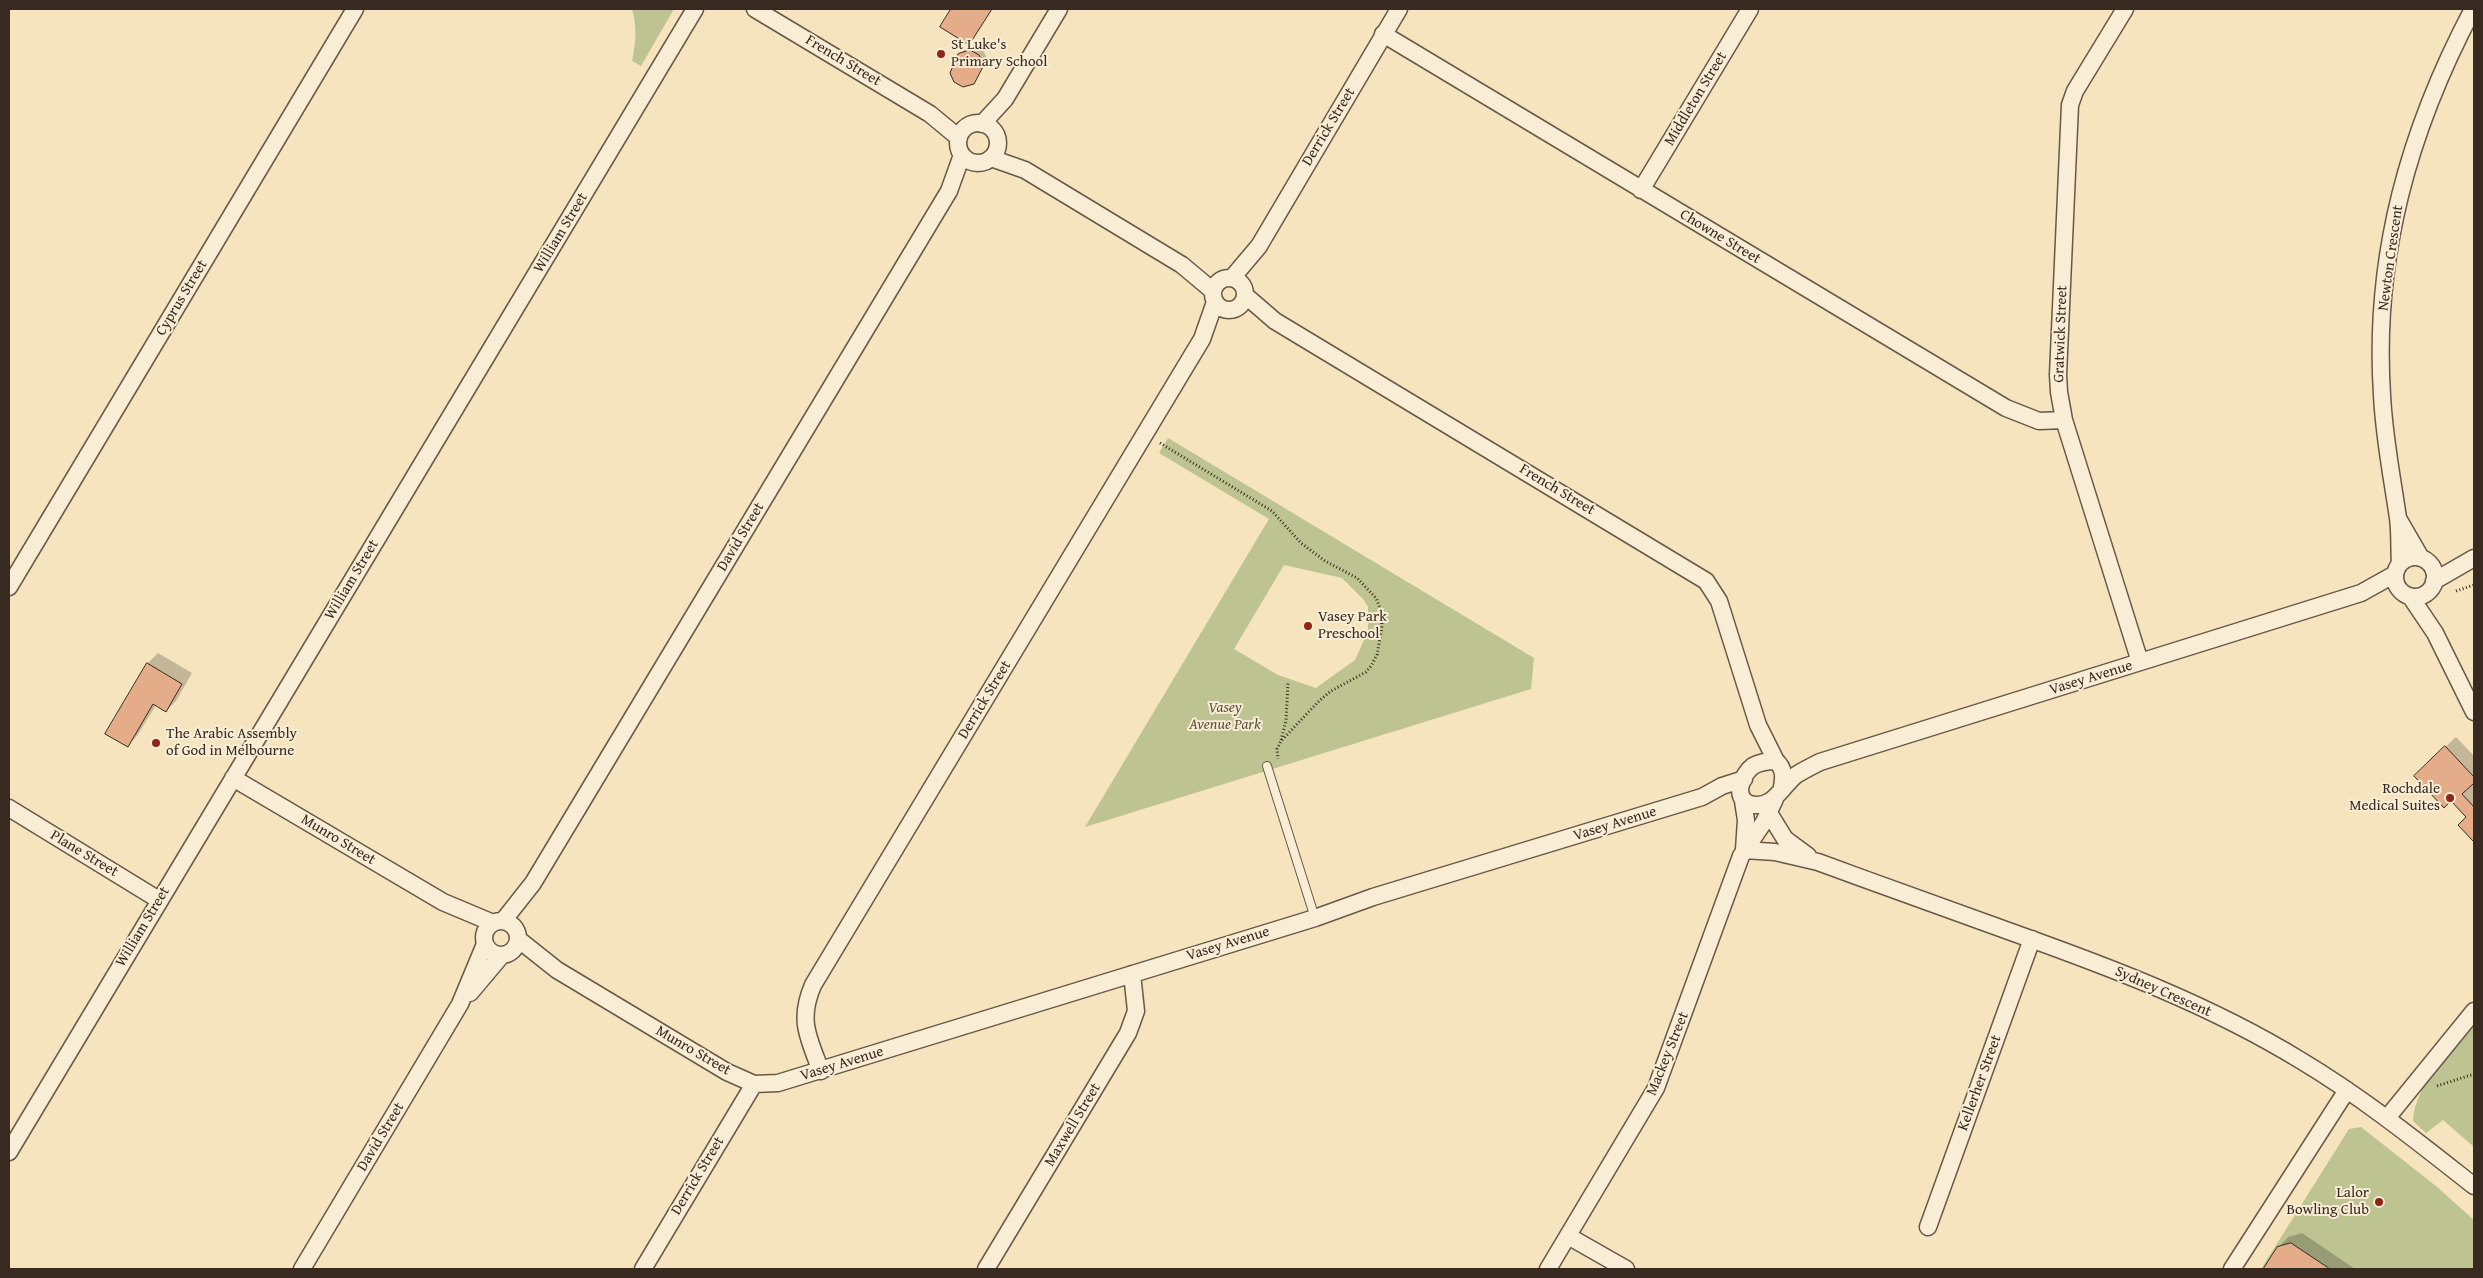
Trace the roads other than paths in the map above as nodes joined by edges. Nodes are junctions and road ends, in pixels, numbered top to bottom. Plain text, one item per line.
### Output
1 (355, 9) edge
2 (695, 9) edge
3 (755, 9) edge
4 (1059, 9) edge
5 (1399, 9) edge
6 (1750, 9) edge
7 (2125, 9) edge
8 (2473, 9) edge
9 (1383, 34) junction
10 (930, 114) junction
11 (982, 143) junction
12 (1641, 190) junction
13 (1230, 294) junction
14 (2064, 420) junction
15 (2399, 520) junction
16 (2474, 558) edge
17 (2424, 560) junction
18 (2398, 569) junction
19 (9, 586) edge
20 (2431, 586) junction
21 (2405, 593) junction
22 (2361, 594) junction
23 (2435, 633) junction
24 (2140, 662) junction
25 (2474, 712) edge
26 (1758, 725) junction
27 (1778, 762) junction
28 (1820, 762) junction
29 (1267, 766) dead end
30 (1754, 766) junction
31 (233, 778) junction
32 (1744, 779) junction
33 (1702, 798) junction
34 (1742, 799) junction
35 (1776, 800) junction
36 (9, 808) edge
37 (1744, 850) junction
38 (1818, 862) junction
39 (533, 883) junction
40 (159, 900) junction
41 (443, 902) junction
42 (1315, 918) junction
43 (498, 922) junction
44 (2032, 939) junction
45 (484, 941) junction
46 (512, 944) junction
47 (1132, 974) junction
48 (460, 1004) junction
49 (2474, 1011) edge
50 (821, 1071) junction
51 (754, 1084) junction
52 (2347, 1090) junction
53 (2387, 1118) junction
54 (9, 1152) edge
55 (2474, 1186) edge
56 (1928, 1227) dead end
57 (1568, 1236) junction
58 (302, 1269) edge
59 (643, 1269) edge
60 (986, 1269) edge
61 (1548, 1269) edge
62 (1626, 1269) edge
63 (2232, 1269) edge

1 - 19 street, Cyprus Street
2 - 31 street, William Street
3 - 10 street, French Street
4 - 11 street, David Street
5 - 9 street, Derrick Street
6 - 12 street, Middleton Street
7 - 14 street, Gratwick Street
8 - 15 street, Newton Crescent
9 - 12 street, Chowne Street
9 - 13 street, Derrick Street
10 - 11 street, French Street
10 - 11 street, French Street
11 - 13 street, French Street
11 - 39 street, David Street
12 - 14 street, Chowne Street
13 - 26 street, French Street
13 - 50 street, Derrick Street
14 - 24 street, Gratwick Street
15 - 17 street, Newton Crescent
15 - 18 street, Newton Crescent
16 - 17 street
16 - 20 street
17 - 18 street
17 - 20 street
18 - 21 street
18 - 22 street, Vasey Avenue
20 - 21 street
20 - 23 street
21 - 22 street, Vasey Avenue
21 - 23 street
22 - 24 street, Vasey Avenue
23 - 25 street
24 - 28 street, Vasey Avenue
26 - 27 street, French Street
26 - 30 street, French Street
27 - 28 street, Vasey Avenue
27 - 30 street
27 - 35 street
28 - 35 street, Vasey Avenue
29 - 42 lane
30 - 32 street
31 - 40 street, William Street
31 - 41 street, Munro Street
32 - 33 street, Vasey Avenue
32 - 34 street
33 - 34 street, Vasey Avenue
33 - 42 street, Vasey Avenue
34 - 35 street
34 - 37 street, Mackey Street
35 - 37 street, Mackey Street
35 - 38 street, Sydney Crescent
36 - 40 street, Plane Street
37 - 38 street, Sydney Crescent
37 - 57 street, Mackey Street
38 - 44 street, Sydney Crescent
39 - 43 street, David Street
39 - 46 street, David Street
40 - 54 street, William Street
41 - 43 street, Munro Street
41 - 45 street, Munro Street
42 - 47 street, Vasey Avenue
43 - 45 street
43 - 46 street
44 - 52 street, Sydney Crescent
44 - 56 street, Kellerher Street
45 - 46 street
45 - 48 street, David Street
46 - 48 street, David Street
46 - 51 street, Munro Street
47 - 50 street, Vasey Avenue
47 - 60 street, Maxwell Street
48 - 58 street, David Street
49 - 53 street
50 - 51 street, Vasey Avenue
51 - 59 street, Derrick Street
52 - 53 street, Sydney Crescent
52 - 63 street
53 - 55 street, Sydney Crescent
57 - 61 street, Mackey Street
57 - 62 street

